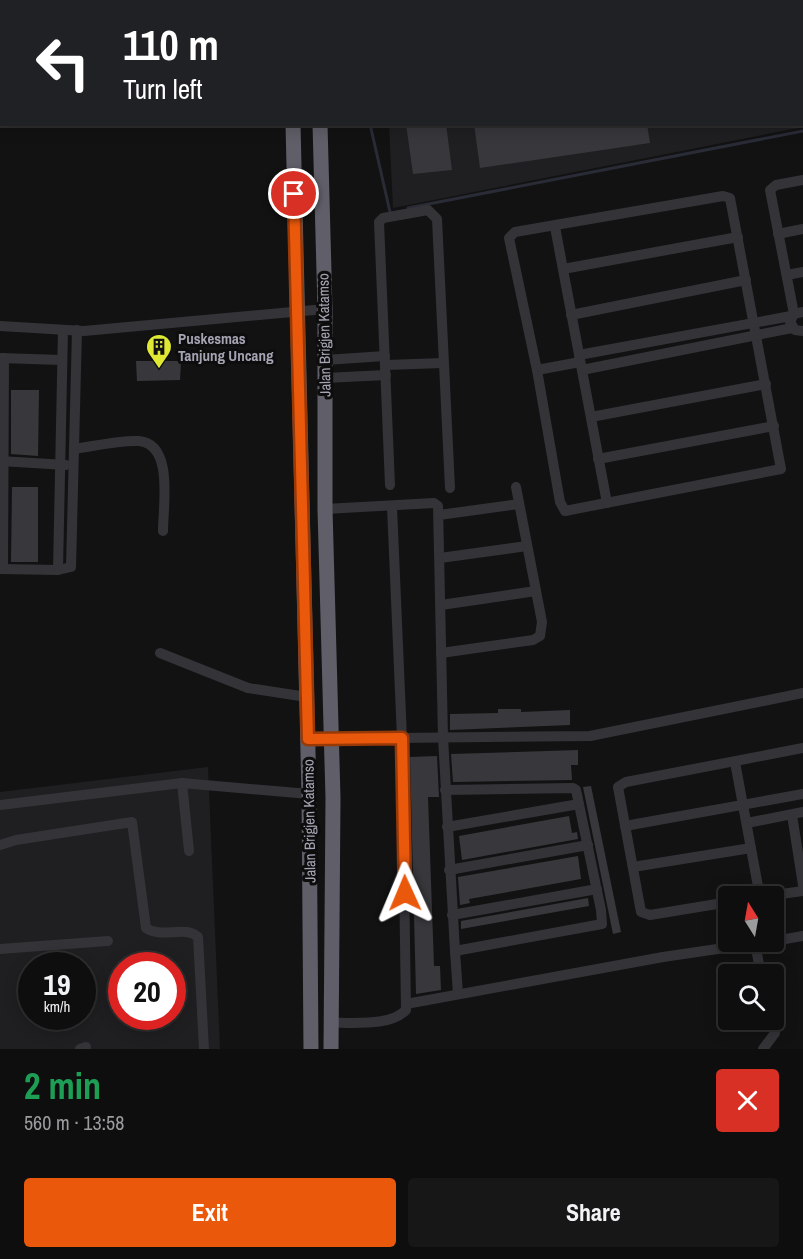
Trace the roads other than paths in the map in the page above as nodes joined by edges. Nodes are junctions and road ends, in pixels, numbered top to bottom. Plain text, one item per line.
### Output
1 (293, 126) edge
2 (320, 126) edge
3 (803, 180) edge
4 (555, 227) junction
5 (803, 229) edge
6 (778, 234) junction
7 (738, 237) junction
8 (563, 269) junction
9 (803, 272) edge
10 (787, 275) junction
11 (746, 280) junction
12 (325, 309) junction
13 (296, 311) junction
14 (796, 314) edge
15 (571, 315) junction
16 (754, 323) junction
17 (0, 326) edge
18 (63, 330) junction
19 (77, 330) junction
20 (756, 335) junction
21 (801, 335) edge
22 (2, 358) edge
23 (62, 360) junction
24 (325, 360) junction
25 (442, 363) junction
26 (580, 363) junction
27 (386, 365) junction
28 (537, 370) junction
29 (325, 378) junction
30 (766, 384) junction
31 (591, 417) junction
32 (774, 426) junction
33 (74, 449) junction
34 (598, 459) junction
35 (1, 461) edge
36 (60, 464) junction
37 (74, 465) junction
38 (390, 485) dead end
39 (516, 487) dead end
40 (450, 488) dead end
41 (607, 503) junction
42 (519, 504) junction
43 (392, 507) junction
44 (325, 509) junction
45 (439, 515) junction
46 (163, 531) dead end
47 (527, 546) junction
48 (440, 558) junction
49 (1, 569) edge
50 (58, 570) junction
51 (536, 591) junction
52 (441, 605) junction
53 (160, 653) dead end
54 (441, 653) junction
55 (803, 693) edge
56 (307, 697) junction
57 (442, 737) junction
58 (332, 738) junction
59 (402, 738) junction
60 (308, 739) junction
61 (803, 748) edge
62 (735, 762) junction
63 (183, 783) junction
64 (445, 790) junction
65 (309, 794) junction
66 (803, 794) edge
67 (579, 804) junction
68 (0, 805) edge
69 (744, 805) junction
70 (797, 814) edge
71 (747, 823) junction
72 (625, 826) junction
73 (447, 827) junction
74 (0, 845) edge
75 (588, 845) junction
76 (752, 848) junction
77 (189, 851) dead end
78 (633, 867) junction
79 (449, 870) junction
80 (803, 885) edge
81 (597, 889) junction
82 (803, 891) edge
83 (718, 904) edge
84 (452, 915) junction
85 (803, 936) edge
86 (784, 939) edge
87 (108, 941) dead end
88 (0, 949) edge
89 (718, 949) edge
90 (455, 951) junction
91 (311, 981) junction
92 (332, 981) junction
93 (459, 994) junction
94 (406, 1004) junction
95 (332, 1023) junction
96 (774, 1030) edge
97 (204, 1049) edge
98 (311, 1049) edge
99 (331, 1049) edge
100 (763, 1049) edge

1 - 13 highway, Jalan Brigjen Katamso
2 - 12 highway, Jalan Brigjen Katamso
3 - 6 street
4 - 7 street
4 - 8 street
4 - 28 street
5 - 6 street
6 - 10 street
7 - 8 street
7 - 11 street
8 - 15 street
9 - 10 street
10 - 14 street
11 - 15 street
11 - 16 street
12 - 13 street
12 - 24 highway, Jalan Brigjen Katamso
13 - 19 street
13 - 56 highway, Jalan Brigjen Katamso
14 - 16 street
14 - 21 street
15 - 26 street
16 - 20 street
16 - 26 street
17 - 18 street
18 - 19 street
18 - 23 street
19 - 33 street
20 - 21 street
20 - 26 street
20 - 30 street
22 - 23 street
22 - 35 street
23 - 36 street
24 - 27 street
24 - 29 highway, Jalan Brigjen Katamso
25 - 27 street
25 - 27 street
25 - 40 street
26 - 28 street
26 - 31 street
27 - 29 street
27 - 38 street
28 - 41 street
29 - 44 highway, Jalan Brigjen Katamso
30 - 31 street
30 - 32 street
31 - 34 street
32 - 34 street
32 - 41 street
33 - 37 street
33 - 46 street
34 - 41 street
35 - 36 street
35 - 49 street
36 - 37 street
36 - 50 street
37 - 50 street
39 - 42 street
42 - 45 street
42 - 47 street
43 - 44 street
43 - 45 street
43 - 59 street
44 - 58 highway, Jalan Brigjen Katamso
45 - 48 street
47 - 48 street
47 - 51 street
48 - 52 street
49 - 50 street
51 - 52 street
51 - 54 street
52 - 54 street
53 - 56 street
54 - 57 street
55 - 57 street
56 - 60 highway, Jalan Brigjen Katamso
57 - 59 street
57 - 64 street
58 - 59 street
58 - 60 street
58 - 92 highway, Jalan Brigjen Katamso
59 - 94 street
60 - 65 highway, Jalan Brigjen Katamso
61 - 62 street
62 - 69 street
62 - 72 street
63 - 65 street
63 - 68 street
63 - 77 street
64 - 67 street
64 - 73 street
65 - 91 highway, Jalan Brigjen Katamso
66 - 69 street
67 - 73 street
67 - 75 street
69 - 71 street
69 - 72 street
70 - 71 street
70 - 80 street
71 - 76 street
72 - 78 street
73 - 79 street
74 - 97 street
75 - 79 street
75 - 81 street
76 - 78 street
76 - 82 street
78 - 83 street
79 - 84 street
81 - 84 street
81 - 90 street
84 - 90 street
85 - 86 street
87 - 88 street
89 - 93 street
90 - 93 street
91 - 92 highway
91 - 98 highway, Jalan Brigjen Katamso
92 - 95 highway, Jalan Brigjen Katamso
93 - 94 street
94 - 95 street
95 - 99 highway, Jalan Brigjen Katamso
96 - 100 street

